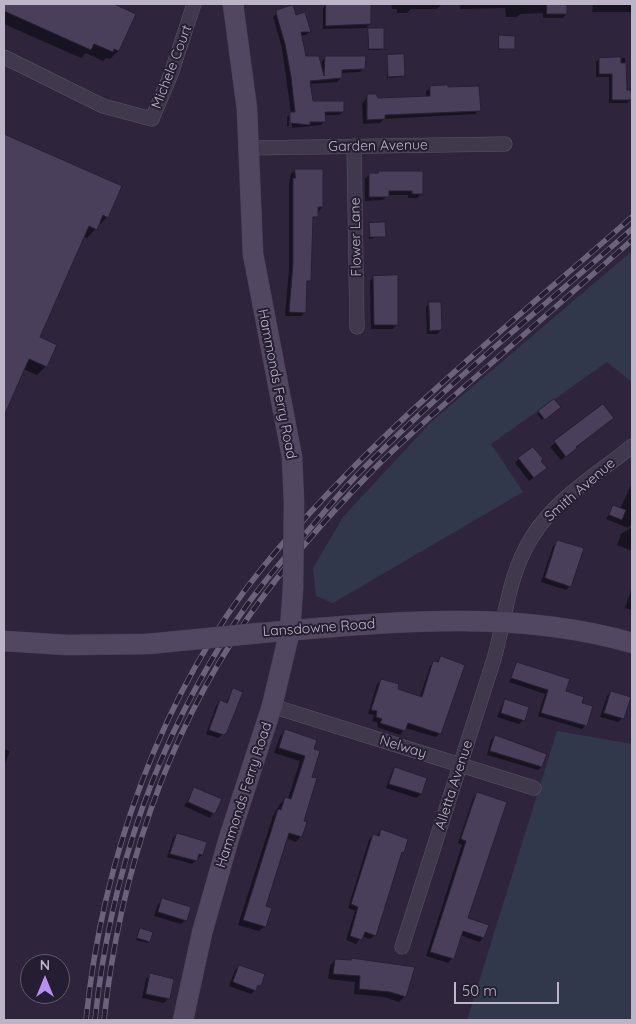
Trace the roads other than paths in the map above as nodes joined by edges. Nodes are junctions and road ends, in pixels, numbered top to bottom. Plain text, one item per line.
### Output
1 (194, 4) edge
2 (233, 4) edge
3 (4, 57) edge
4 (506, 144) dead end
5 (354, 146) junction
6 (250, 148) junction
7 (357, 327) dead end
8 (632, 446) edge
9 (502, 622) junction
10 (290, 630) junction
11 (4, 641) edge
12 (632, 643) edge
13 (272, 706) junction
14 (461, 765) junction
15 (534, 788) dead end
16 (402, 947) dead end
17 (183, 1020) edge

1 - 3 street, Michele Court
2 - 6 street, Hammonds Ferry Road
4 - 5 street, Garden Avenue
5 - 6 street, Garden Avenue
5 - 7 street, Flower Lane
6 - 10 street, Hammonds Ferry Road, bridge
8 - 9 street, Smith Avenue
9 - 10 street, Lansdowne Road
9 - 12 street, Lansdowne Road
9 - 14 street, Alletta Avenue
10 - 11 street, Lansdowne Road, bridge
10 - 13 street, Hammonds Ferry Road
13 - 14 street, Nelway
13 - 17 street, Hammonds Ferry Road
14 - 15 street, Nelway
14 - 16 street, Alletta Avenue

